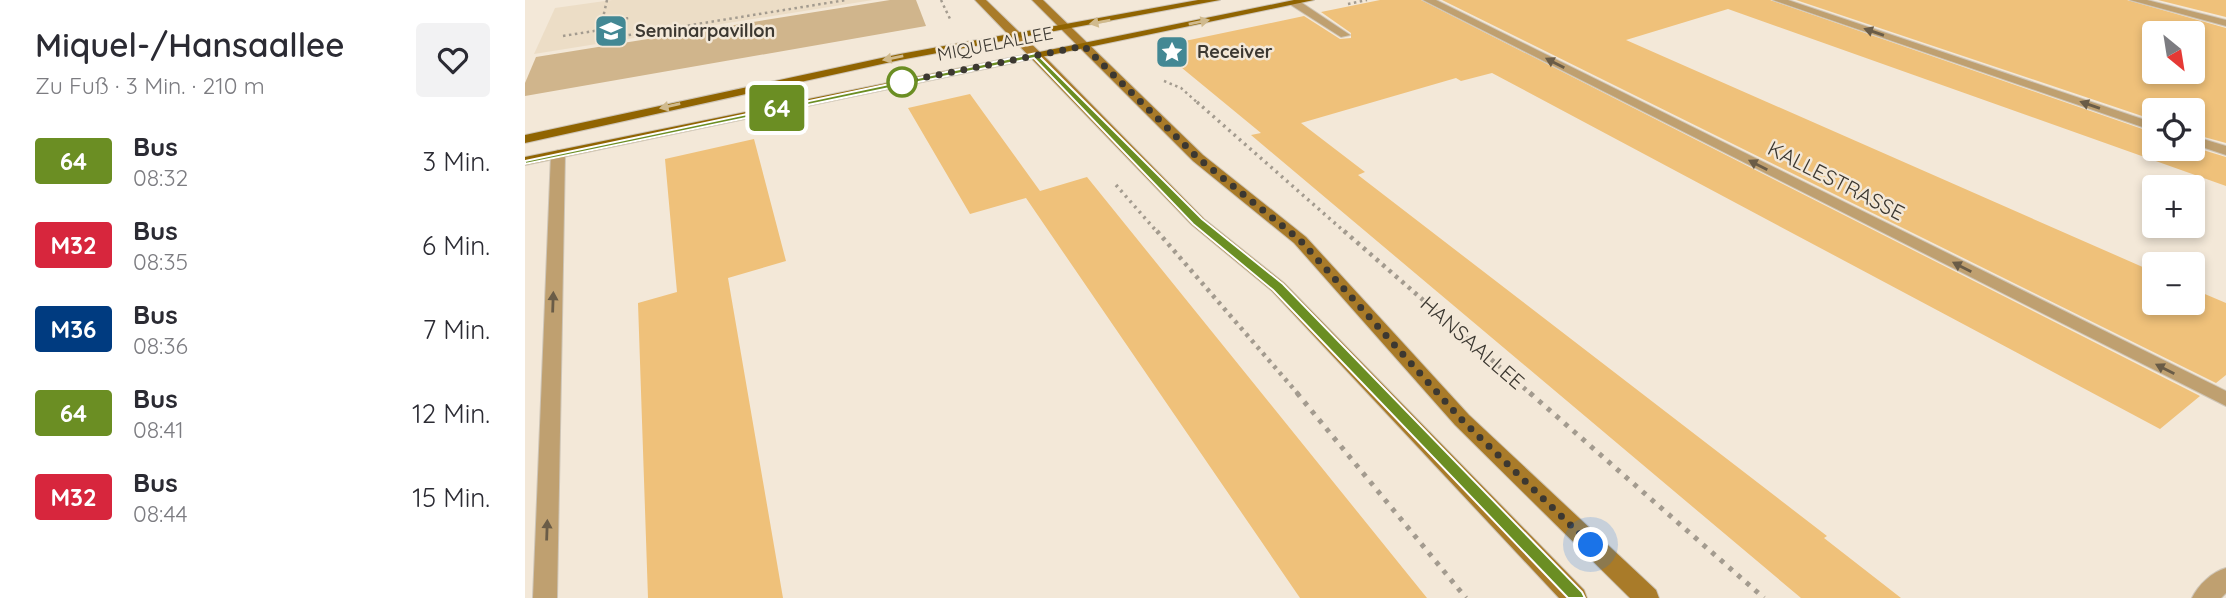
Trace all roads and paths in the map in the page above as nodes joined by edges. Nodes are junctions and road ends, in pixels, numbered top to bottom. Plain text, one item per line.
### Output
1 (607, 0) edge
2 (846, 0) edge
3 (980, 0) edge
4 (1037, 0) edge
5 (1215, 0) edge
6 (1309, 0) edge
7 (1428, 0) edge
8 (1778, 0) edge
9 (2135, 0) edge
10 (1295, 3) junction
11 (730, 12) dead end
12 (629, 18) dead end
13 (730, 19) junction
14 (602, 22) junction
15 (2226, 23) edge
16 (1067, 29) junction
17 (600, 30) junction
18 (1345, 35) dead end
19 (563, 36) dead end
20 (1016, 36) junction
21 (1084, 46) junction
22 (1036, 55) junction
23 (1181, 88) dead end
24 (2142, 123) edge
25 (525, 139) edge
26 (2205, 144) edge
27 (2226, 151) edge
28 (558, 154) junction
29 (525, 161) edge
30 (1115, 184) dead end
31 (2226, 400) edge
32 (2226, 578) edge
33 (545, 598) edge
34 (1466, 598) edge
35 (1575, 598) edge
36 (1647, 598) edge
37 (1764, 598) edge
38 (2204, 598) edge

1 - 14 path
2 - 13 path
3 - 20 main road
4 - 16 main road
5 -> 16 main road, MIQUELALLEE
6 - 10 main road, MIQUELALLEE
31 -> 7 street, KALLESTRASSE
24 -> 8 street
9 - 15 street
10 - 18 street
21 -> 10 main road, MIQUELALLEE
11 - 13 path
12 - 14 path
13 - 17 path
14 - 17 path
16 - 20 main road, MIQUELALLEE
16 - 21 main road
17 - 19 path
20 - 22 main road
20 -> 25 main road, MIQUELALLEE
21 - 22 main road, MIQUELALLEE
21 - 36 main road
22 - 28 main road, MIQUELALLEE
22 - 35 main road
23 - 37 path, HANSAALLEE
26 - 27 street
28 - 29 main road, MIQUELALLEE
33 -> 28 street
30 - 34 path
32 - 38 street

